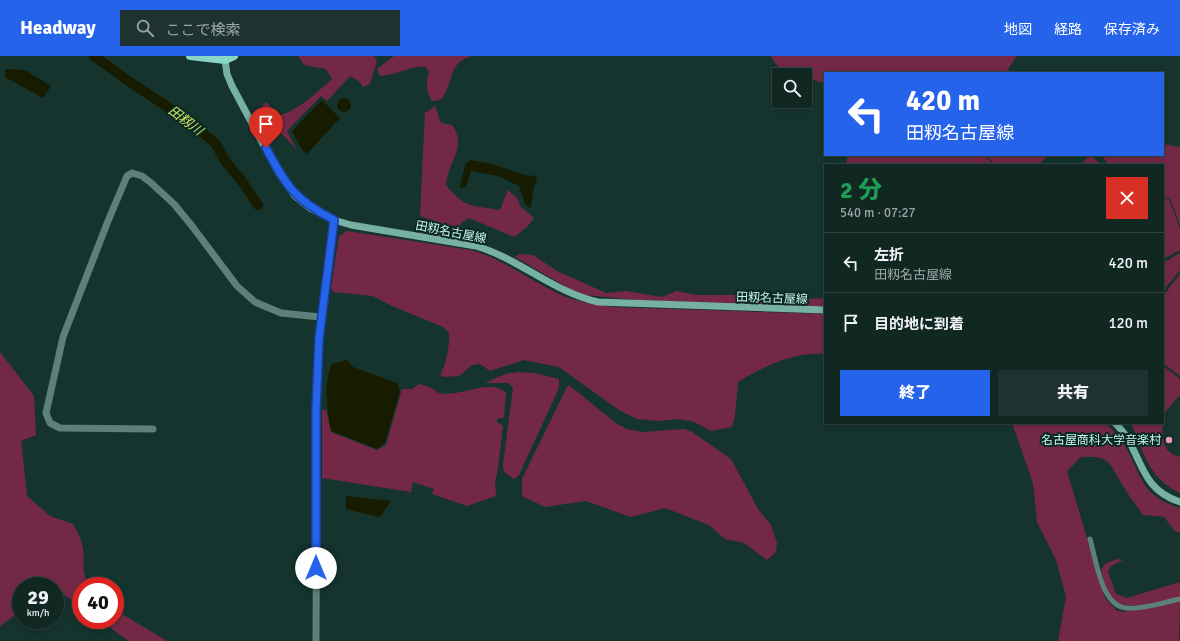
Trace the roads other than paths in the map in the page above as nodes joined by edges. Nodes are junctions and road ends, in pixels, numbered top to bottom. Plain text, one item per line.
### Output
1 (190, 56) edge
2 (234, 56) edge
3 (225, 60) junction
4 (334, 220) junction
5 (824, 310) edge
6 (320, 317) junction
7 (1116, 424) edge
8 (153, 429) dead end
9 (1180, 502) edge
10 (1090, 539) dead end
11 (1180, 599) edge
12 (316, 641) edge

1 - 3 main road
2 - 3 main road
3 - 4 main road, 田籾名古屋線
4 - 5 main road, 田籾名古屋線
4 - 6 street
6 - 8 street
6 - 12 street
7 - 9 main road
10 - 11 street

